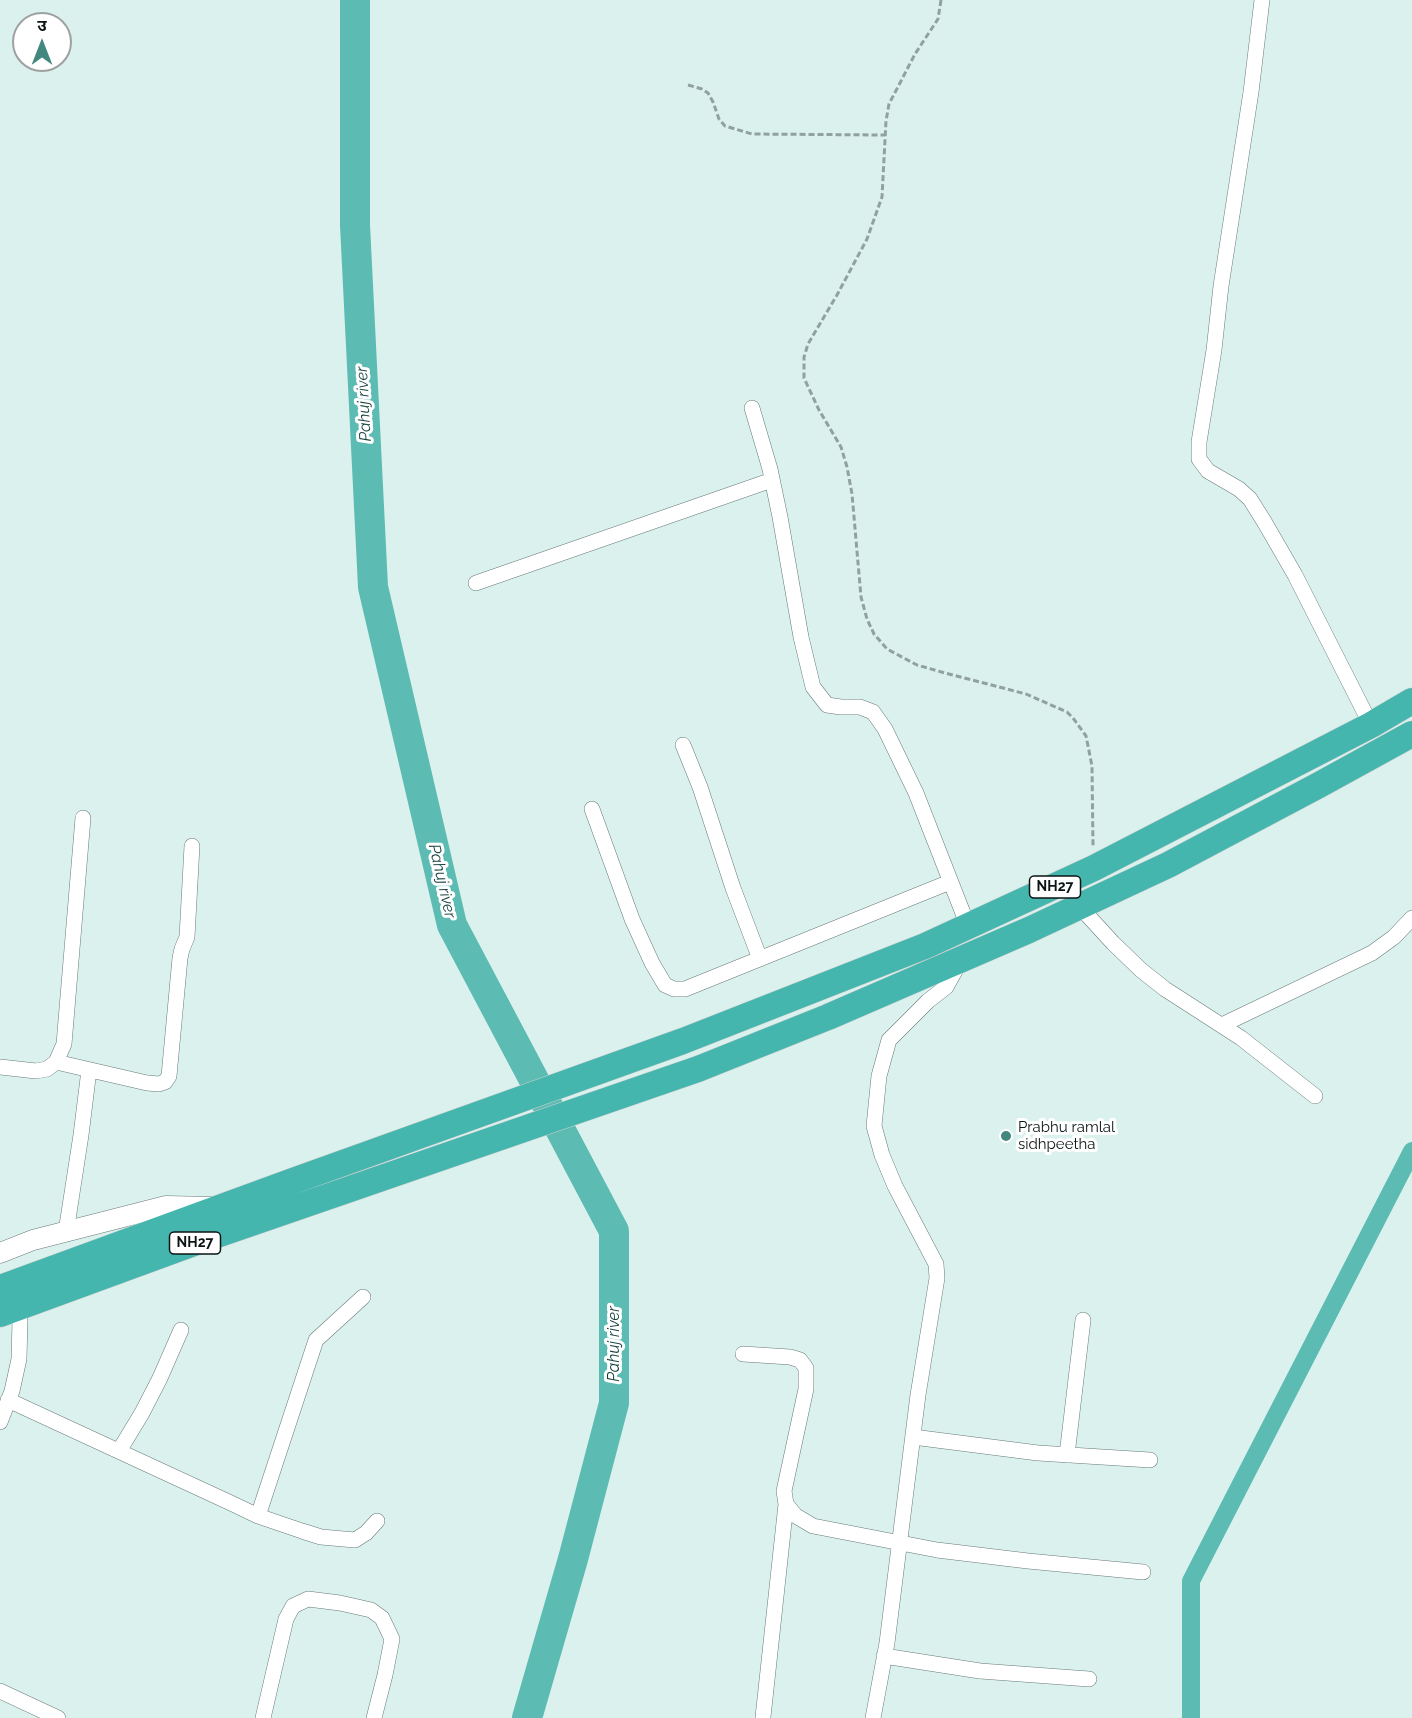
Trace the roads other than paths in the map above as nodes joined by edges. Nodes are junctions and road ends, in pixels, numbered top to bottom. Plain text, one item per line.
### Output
1 (1262, 0) edge
2 (752, 408) dead end
3 (772, 480) junction
4 (476, 583) dead end
5 (1412, 701) edge
6 (1371, 725) junction
7 (1412, 734) edge
8 (683, 746) dead end
9 (592, 809) dead end
10 (83, 818) dead end
11 (192, 846) dead end
12 (950, 882) junction
13 (1080, 907) junction
14 (1412, 918) edge
15 (968, 926) junction
16 (760, 959) junction
17 (961, 960) junction
18 (1222, 1025) junction
19 (56, 1062) junction
20 (0, 1067) edge
21 (89, 1070) junction
22 (1315, 1096) dead end
23 (220, 1207) junction
24 (66, 1232) junction
25 (202, 1240) junction
26 (155, 1245) junction
27 (0, 1253) edge
28 (0, 1288) edge
29 (363, 1297) dead end
30 (10, 1317) edge
31 (1083, 1320) dead end
32 (0, 1327) edge
33 (181, 1330) dead end
34 (743, 1354) dead end
35 (8, 1400) junction
36 (0, 1422) edge
37 (913, 1437) junction
38 (119, 1451) junction
39 (1067, 1455) junction
40 (1150, 1460) dead end
41 (786, 1504) junction
42 (258, 1516) junction
43 (377, 1521) dead end
44 (900, 1543) junction
45 (1143, 1572) dead end
46 (884, 1656) junction
47 (1089, 1679) dead end
48 (0, 1691) edge
49 (763, 1717) edge
50 (58, 1718) edge
51 (263, 1718) edge
52 (374, 1718) edge
53 (873, 1718) edge

1 - 6 street
2 - 3 street
3 - 4 street
3 - 12 street
5 - 6 highway, NH27
6 - 15 highway, NH27
7 - 13 highway, NH27
8 - 16 street
9 - 16 street
10 - 19 street
11 - 21 street
12 - 15 street
12 - 16 street
13 - 17 highway, NH27
13 - 18 street
14 - 18 street
15 - 23 highway, NH27
17 - 25 highway, NH27
17 - 37 street
18 - 22 street
19 - 20 street
19 - 21 street
21 - 24 street
23 - 24 street
23 - 26 highway, NH27
24 - 27 street
25 - 26 highway, NH27
25 - 30 street
26 - 28 highway, NH27
26 - 30 highway, NH27
29 - 42 street
30 - 32 street
30 - 35 street
31 - 39 street
33 - 38 street
34 - 41 street
35 - 36 street
35 - 38 street
37 - 39 street
37 - 44 street
38 - 42 street
39 - 40 street
41 - 44 street
41 - 49 street
42 - 43 street
44 - 45 street
44 - 46 street
46 - 47 street
46 - 53 street
48 - 50 street
51 - 52 street

